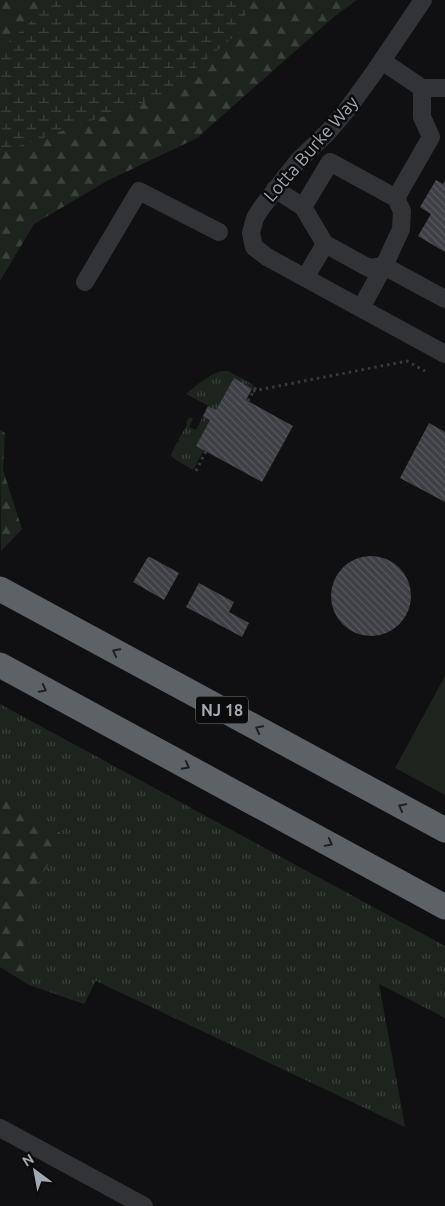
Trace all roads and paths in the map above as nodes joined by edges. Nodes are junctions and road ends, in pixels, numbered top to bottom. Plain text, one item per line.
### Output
1 (423, 0) edge
2 (382, 61) junction
3 (422, 88) junction
4 (445, 88) edge
5 (276, 190) junction
6 (396, 198) junction
7 (303, 207) junction
8 (219, 232) dead end
9 (325, 244) junction
10 (384, 266) junction
11 (306, 278) junction
12 (86, 282) dead end
13 (445, 299) edge
14 (361, 308) junction
15 (445, 352) edge
16 (425, 371) dead end
17 (256, 387) dead end
18 (253, 392) junction
19 (248, 401) dead end
20 (206, 452) dead end
21 (196, 470) dead end
22 (0, 589) edge
23 (0, 665) edge
24 (445, 830) edge
25 (445, 906) edge
26 (0, 1128) edge
27 (144, 1206) edge

1 - 2 street, Lotta Burke Way
2 - 3 street
2 - 5 street, Lotta Burke Way
3 - 4 street
3 - 6 street
5 - 7 street
5 - 11 street, Lotta Burke Way
6 - 7 street
6 - 10 street
7 - 9 street
8 - 12 street
9 - 10 street
9 - 11 street
10 - 13 street
10 - 14 street
11 - 14 street, Lotta Burke Way
14 - 15 street, Lotta Burke Way
16 - 18 path
17 - 18 path
18 - 19 path
20 - 21 path
24 -> 22 highway, NJ 18
23 -> 25 highway
26 - 27 street

